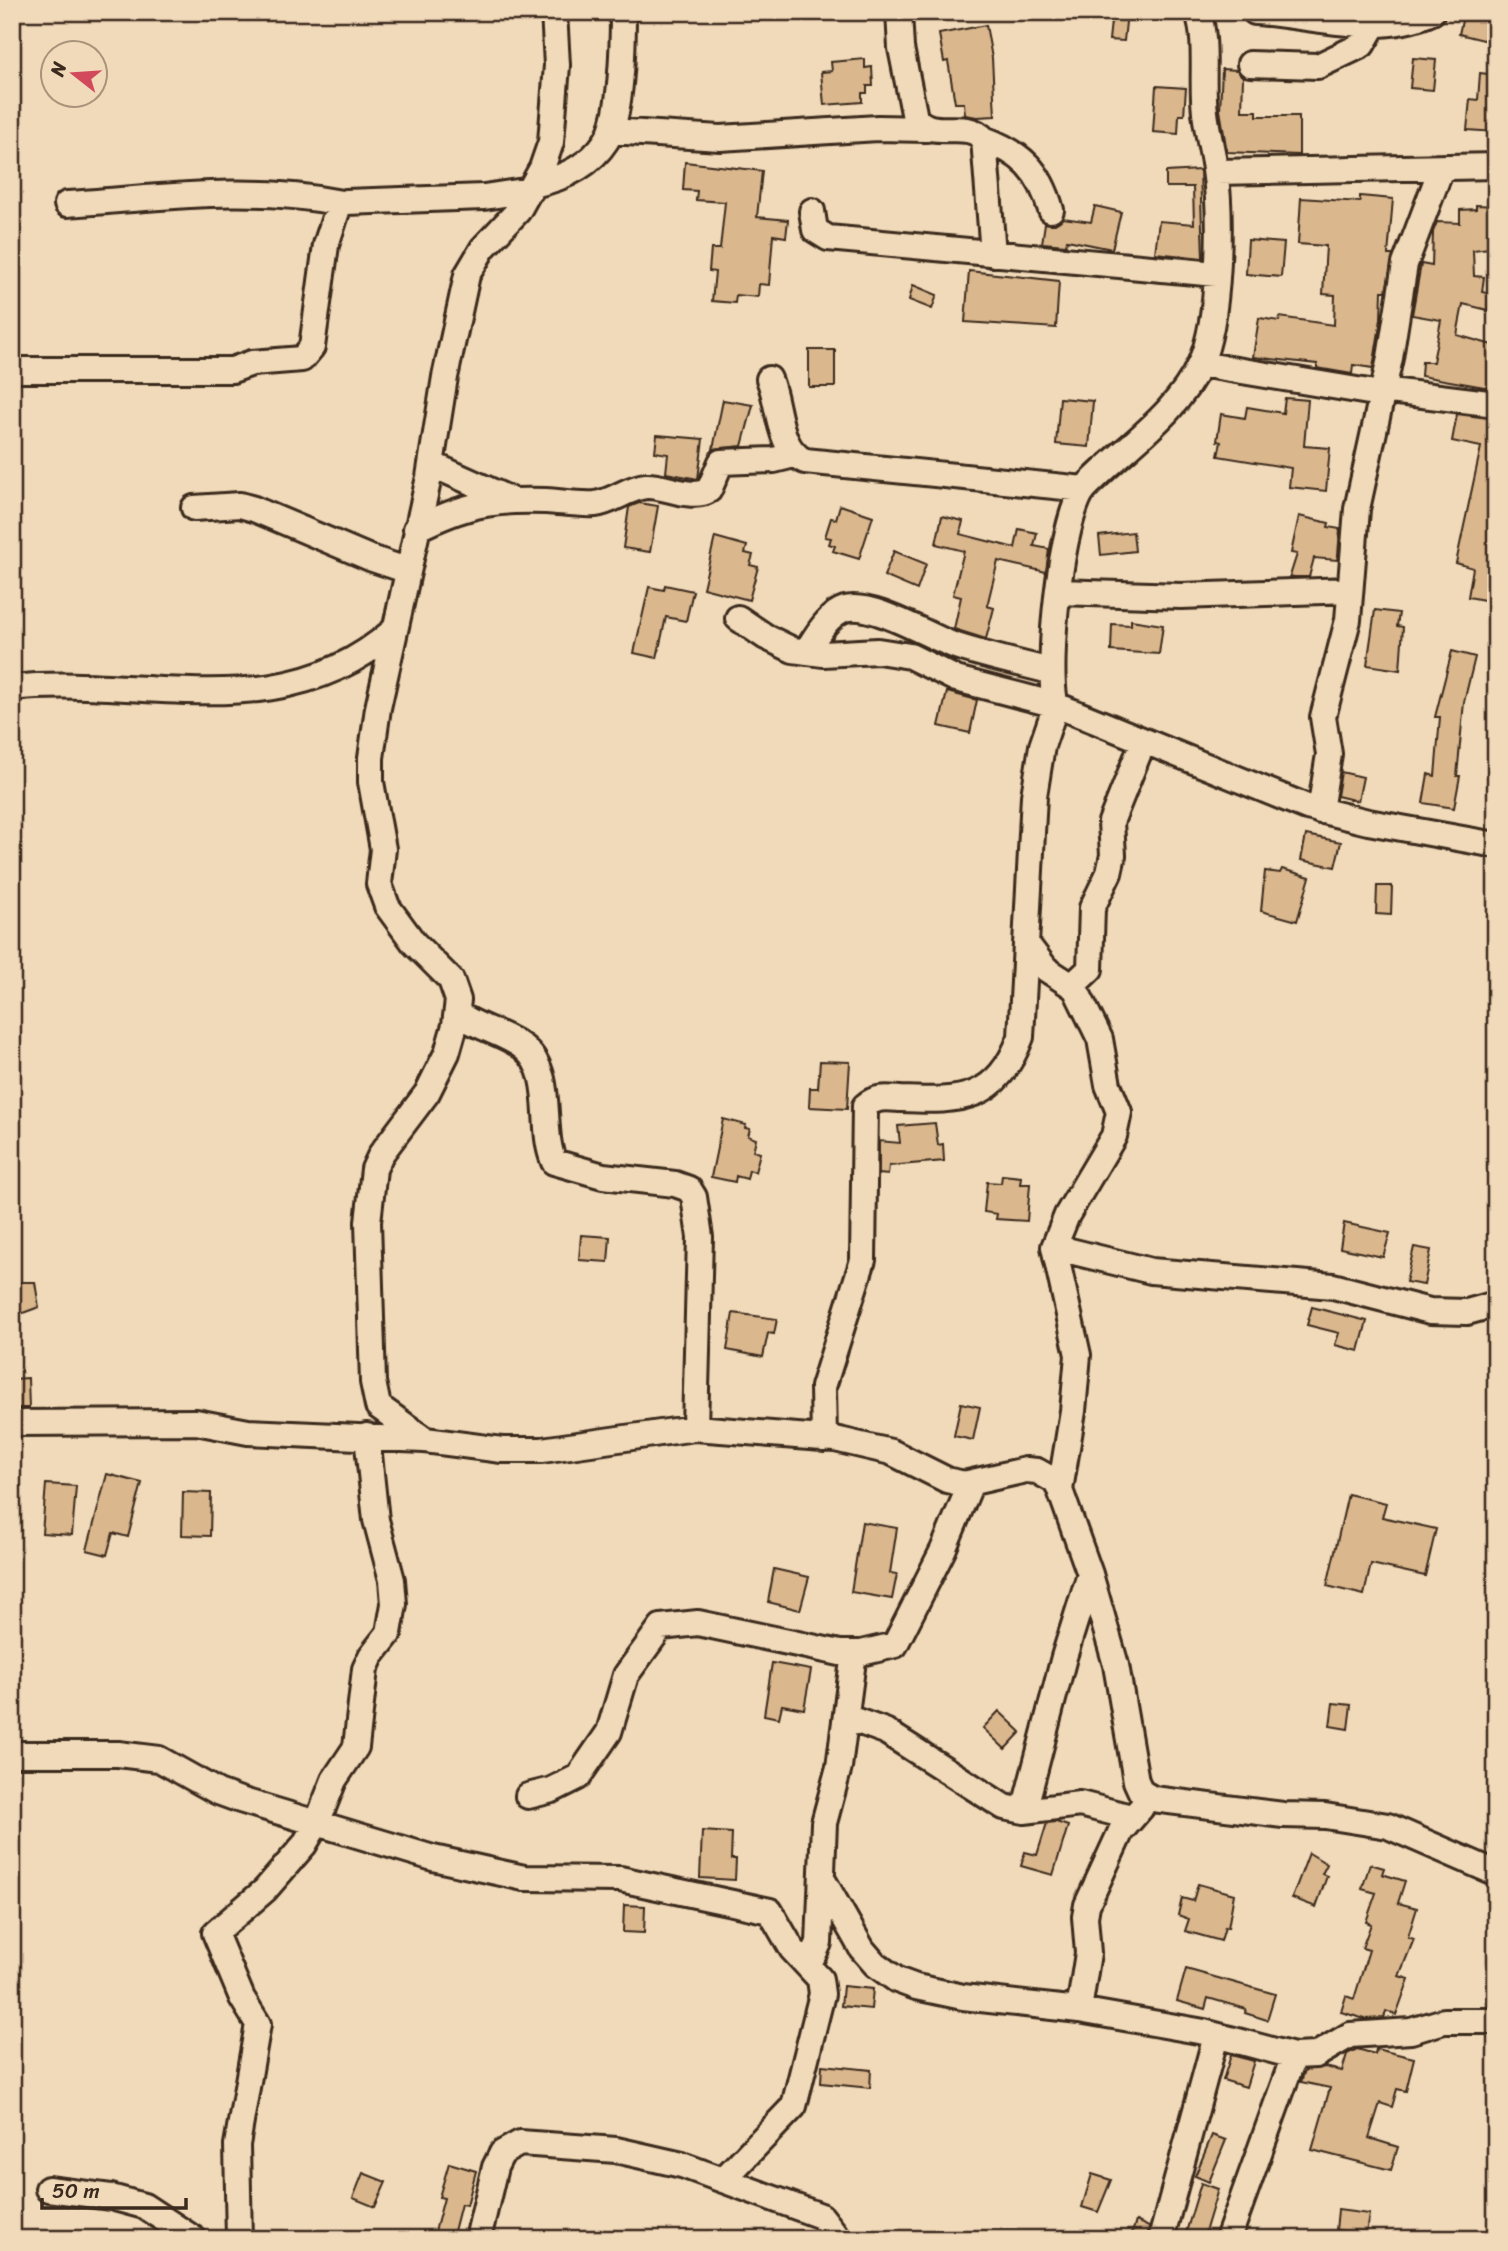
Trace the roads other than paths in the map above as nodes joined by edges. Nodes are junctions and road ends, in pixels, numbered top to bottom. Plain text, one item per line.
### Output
1 (554, 12) edge
2 (624, 12) edge
3 (899, 12) edge
4 (1198, 12) edge
5 (1255, 12) edge
6 (1432, 12) edge
7 (1375, 23) junction
8 (1250, 64) dead end
9 (926, 129) junction
10 (611, 131) junction
11 (984, 139) junction
12 (1496, 166) edge
13 (1441, 169) junction
14 (1216, 172) junction
15 (532, 188) junction
16 (341, 203) junction
17 (67, 204) dead end
18 (1051, 210) dead end
19 (812, 212) dead end
20 (993, 254) junction
21 (1216, 274) junction
22 (1200, 364) junction
23 (12, 370) edge
24 (769, 379) dead end
25 (1382, 392) junction
26 (1496, 404) edge
27 (794, 456) junction
28 (432, 464) junction
29 (1084, 489) junction
30 (515, 502) junction
31 (194, 508) dead end
32 (416, 529) junction
33 (406, 570) junction
34 (1350, 590) junction
35 (1059, 592) junction
36 (738, 618) dead end
37 (393, 631) junction
38 (806, 652) junction
39 (1050, 671) junction
40 (12, 688) edge
41 (1056, 705) junction
42 (1143, 742) junction
43 (1320, 811) junction
44 (1496, 845) edge
45 (1027, 944) junction
46 (1072, 986) junction
47 (457, 1013) junction
48 (1054, 1247) junction
49 (1496, 1304) edge
50 (12, 1423) edge
51 (695, 1427) junction
52 (367, 1436) junction
53 (824, 1439) junction
54 (425, 1440) junction
55 (971, 1483) junction
56 (1060, 1490) junction
57 (1090, 1574) junction
58 (854, 1653) junction
59 (846, 1717) junction
60 (12, 1754) edge
61 (528, 1796) dead end
62 (1153, 1799) junction
63 (1024, 1811) junction
64 (1131, 1816) junction
65 (317, 1823) junction
66 (1496, 1874) edge
67 (824, 1882) junction
68 (809, 1964) junction
69 (1079, 2010) junction
70 (1496, 2021) edge
71 (1216, 2036) junction
72 (1294, 2056) junction
73 (723, 2180) junction
74 (48, 2189) dead end
75 (237, 2200) junction
76 (194, 2239) edge
77 (227, 2239) edge
78 (239, 2239) edge
79 (478, 2239) edge
80 (839, 2239) edge
81 (1161, 2239) edge
82 (1228, 2239) edge

1 - 15 street
2 - 10 street
3 - 9 street
4 - 14 street
5 - 7 street
6 - 7 street
7 - 8 street
9 - 10 street
9 - 11 street
10 - 15 street
11 - 18 street
11 - 20 street
12 - 13 street
13 - 14 street
13 - 25 street
14 - 21 street
15 - 16 street
15 - 28 street
16 - 17 street
16 - 23 street
19 - 20 street
20 - 21 street
21 - 22 street
22 - 25 street
22 - 29 street
24 - 27 street
25 - 26 street
25 - 34 street
27 - 29 street
27 - 30 street
28 - 30 street
28 - 32 street
29 - 35 street
30 - 32 street
31 - 33 street
32 - 33 street
33 - 37 street
34 - 35 street
34 - 43 street
35 - 39 street
36 - 38 street
37 - 40 street
37 - 47 street
38 - 39 street
38 - 41 street
39 - 41 street
41 - 42 street
41 - 45 street
42 - 43 street
42 - 46 street
43 - 44 street
45 - 46 street
45 - 53 street
46 - 48 street
47 - 51 street
47 - 54 street
48 - 49 street
48 - 56 street
50 - 52 street
51 - 53 street
51 - 54 street
52 - 54 street
52 - 65 street
53 - 55 street
55 - 56 street
55 - 58 street
56 - 57 street
57 - 62 street
57 - 63 street
58 - 59 street
58 - 61 street
59 - 63 street
59 - 67 street
60 - 65 street
62 - 64 street
62 - 66 street
63 - 64 street
64 - 69 street
65 - 68 street
65 - 75 street
67 - 68 street
67 - 69 street
68 - 73 street
69 - 71 street
70 - 72 street
71 - 72 street
71 - 81 street
72 - 82 street
73 - 79 street
73 - 80 street
74 - 76 street
75 - 77 street
75 - 78 street

